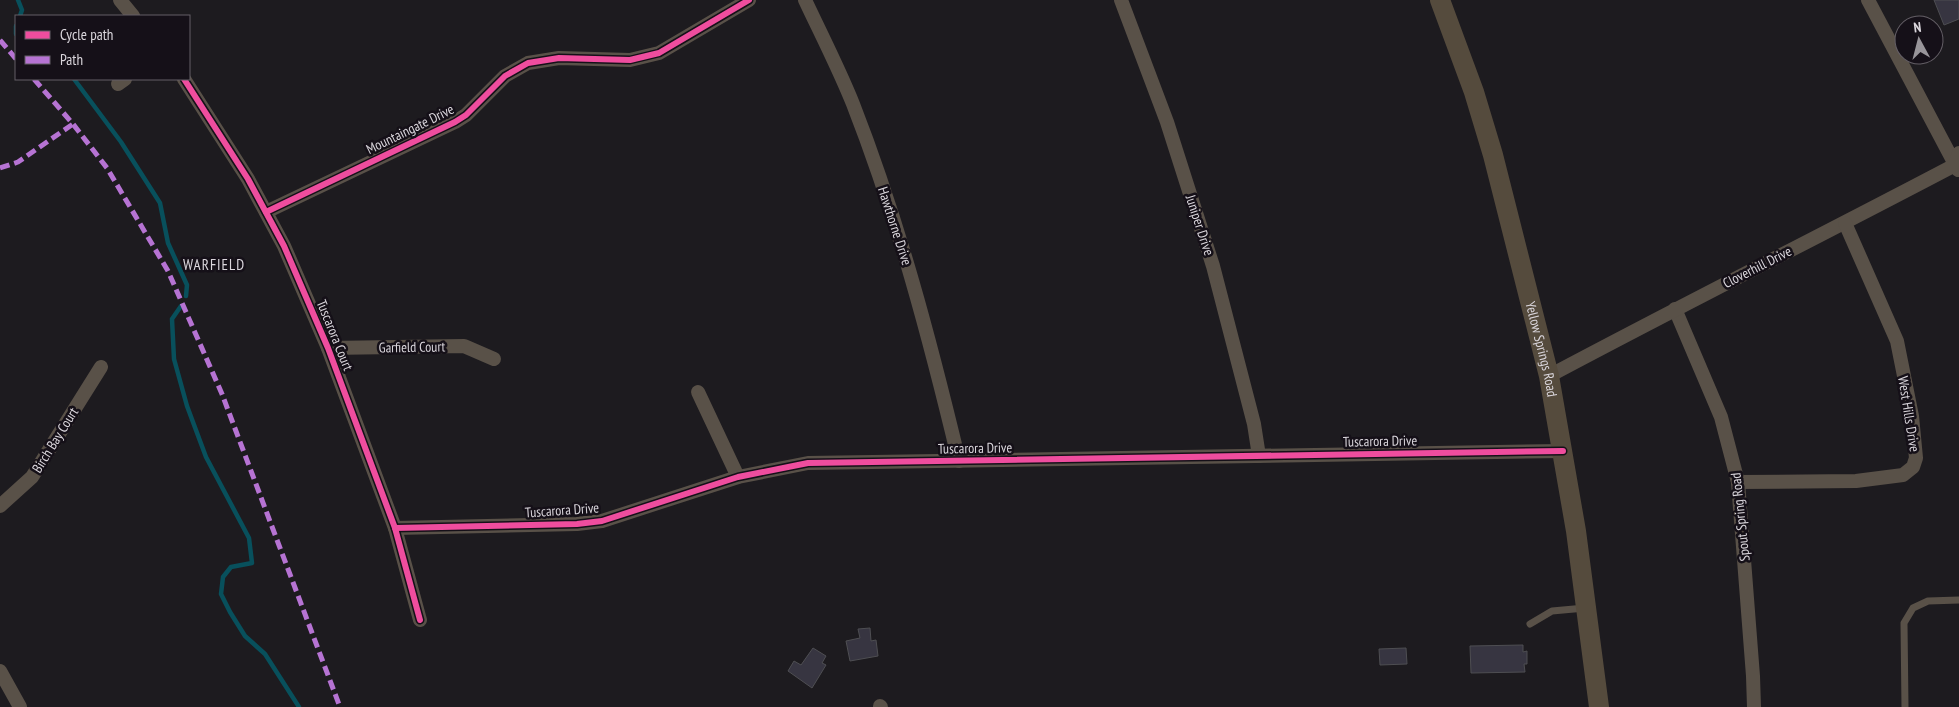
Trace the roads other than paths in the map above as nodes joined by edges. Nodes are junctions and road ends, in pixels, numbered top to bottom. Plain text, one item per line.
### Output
1 (120, 0) edge
2 (750, 0) edge
3 (805, 0) edge
4 (1121, 0) edge
5 (1440, 0) edge
6 (1868, 0) edge
7 (132, 15) edge
8 (185, 80) edge
9 (1958, 163) edge
10 (266, 212) junction
11 (1845, 223) junction
12 (1675, 309) junction
13 (328, 348) junction
14 (494, 360) dead end
15 (100, 367) dead end
16 (1549, 376) junction
17 (698, 392) dead end
18 (1564, 451) junction
19 (1259, 456) junction
20 (959, 461) junction
21 (738, 477) junction
22 (1738, 482) junction
23 (0, 506) edge
24 (395, 528) junction
25 (1959, 600) edge
26 (1588, 608) junction
27 (420, 620) dead end
28 (1530, 624) dead end
29 (0, 670) edge
30 (20, 707) edge
31 (1599, 707) edge
32 (1754, 707) edge
33 (1905, 707) edge

1 - 7 street
2 - 10 street, Mountaingate Drive
3 - 20 street, Hawthorne Drive
4 - 19 street, Juniper Drive
5 - 16 main road, Yellow Springs Road
6 - 9 street
8 - 10 street, Tuscarora Court
9 - 11 street, Cloverhill Drive
10 - 13 street, Tuscarora Court
11 - 12 street, Cloverhill Drive
11 - 22 street, West Hills Drive
12 - 16 street, Cloverhill Drive
12 - 22 street, Spout Spring Road
13 - 14 street, Garfield Court
13 - 24 street, Tuscarora Court
15 - 23 street, Birch Bay Court
16 - 18 main road, Yellow Springs Road
17 - 21 street
18 - 19 street, Tuscarora Drive
18 - 26 main road, Yellow Springs Road
19 - 20 street, Tuscarora Drive
20 - 21 street, Tuscarora Drive
21 - 24 street, Tuscarora Drive
22 - 32 street, Spout Spring Road
24 - 27 street, Tuscarora Court
25 - 33 lane
26 - 28 lane
26 - 31 main road, Yellow Springs Road
29 - 30 street

